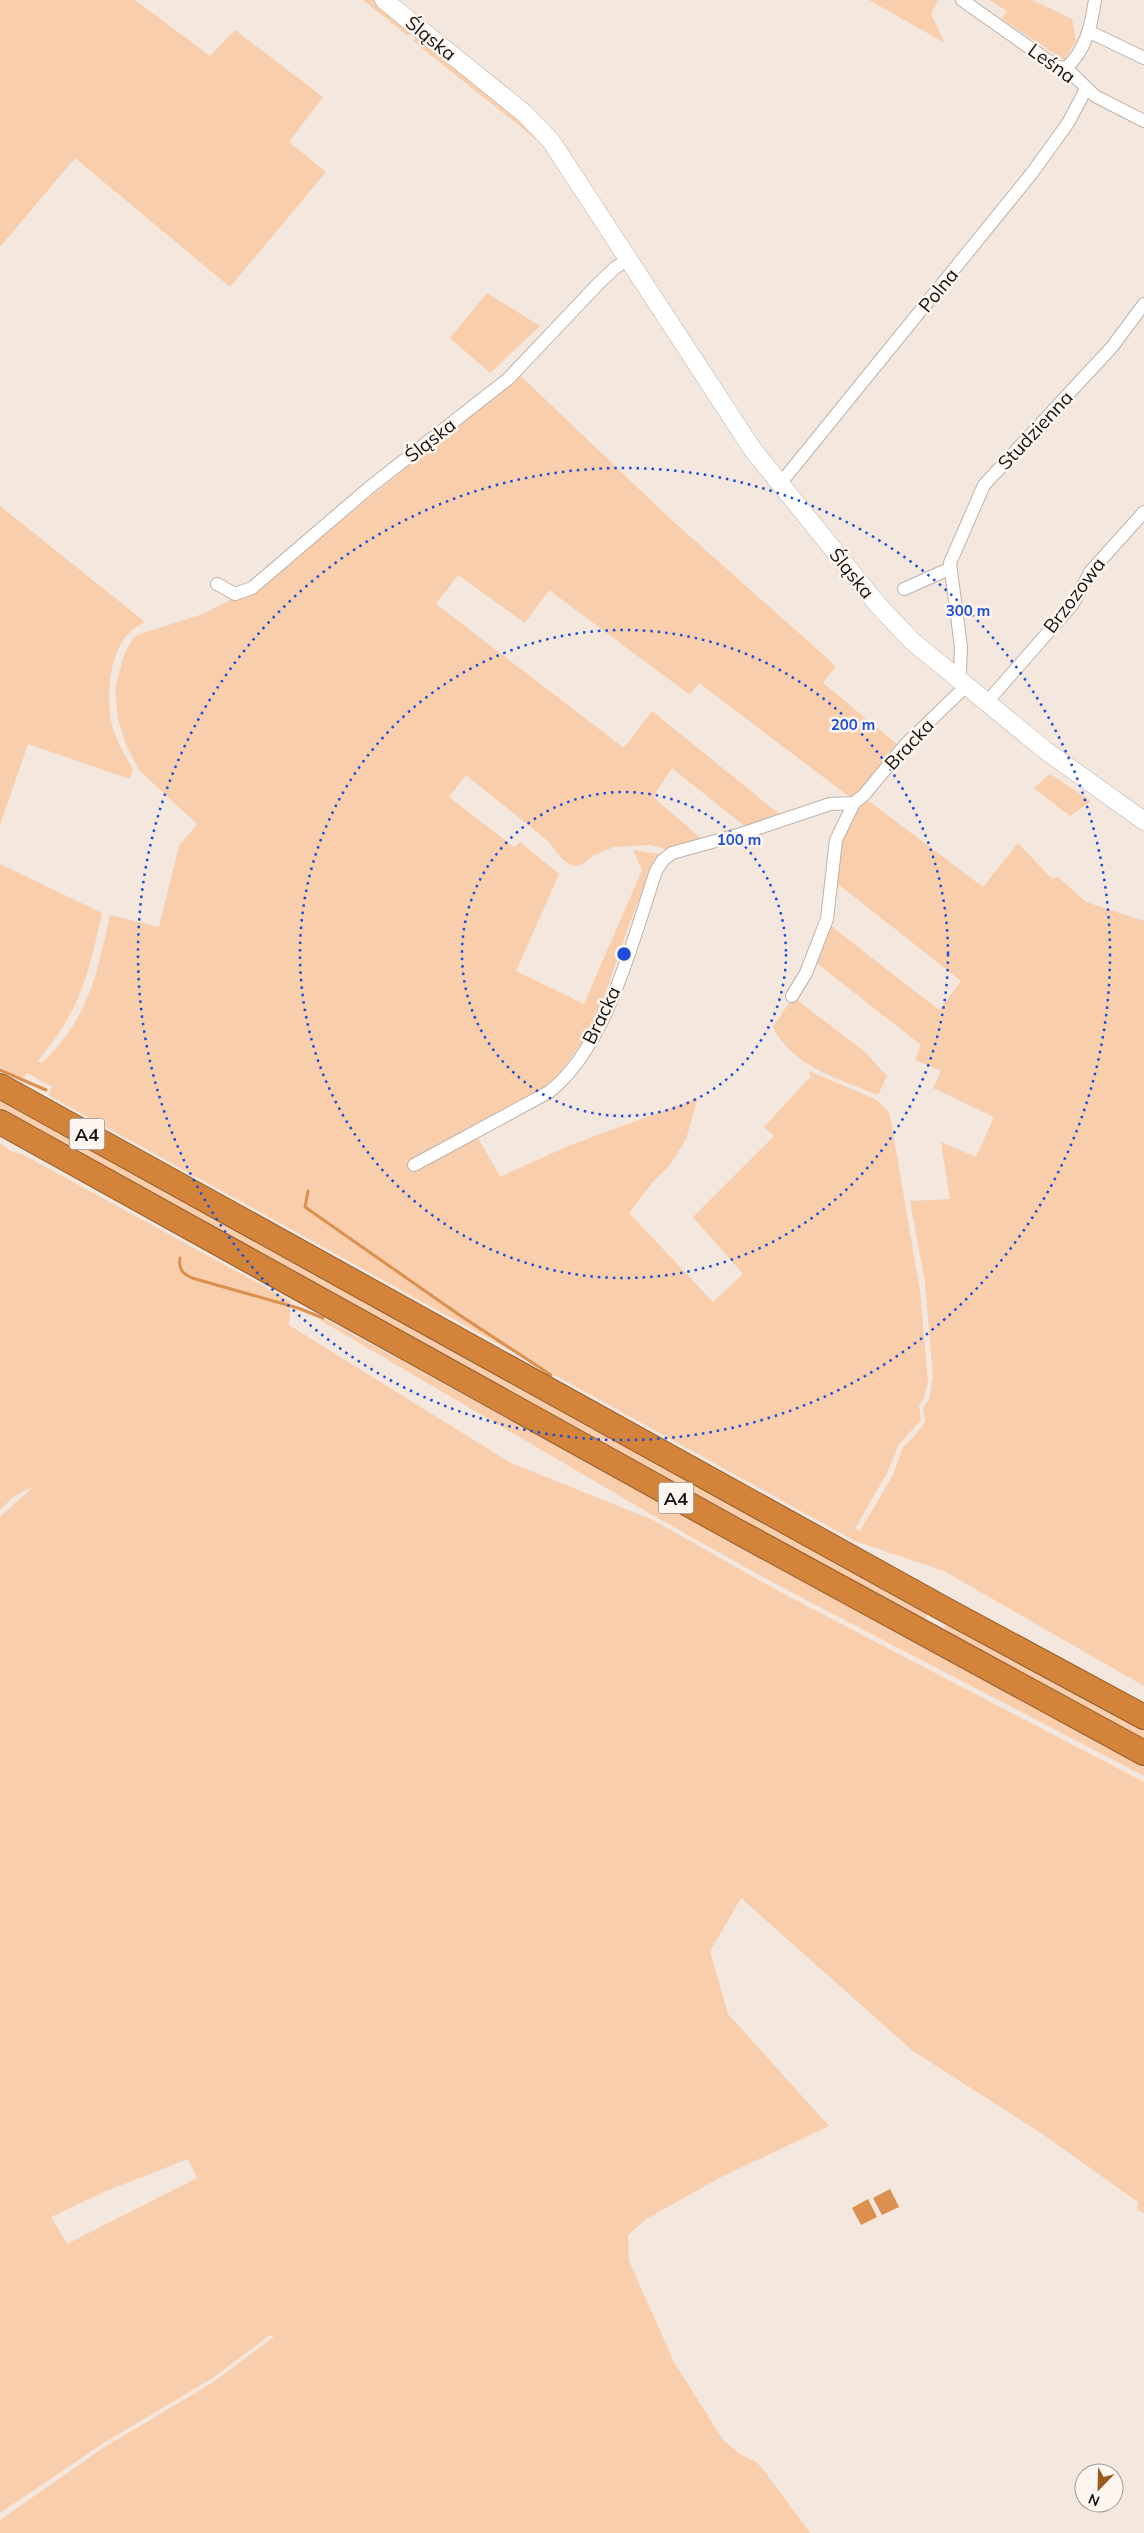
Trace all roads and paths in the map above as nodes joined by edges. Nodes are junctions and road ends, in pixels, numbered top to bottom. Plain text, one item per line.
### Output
1 (384, 0) edge
2 (962, 0) edge
3 (1096, 0) edge
4 (1090, 32) junction
5 (1144, 58) edge
6 (1066, 68) junction
7 (1086, 89) junction
8 (1144, 121) edge
9 (628, 259) junction
10 (1144, 304) edge
11 (780, 484) junction
12 (1144, 512) edge
13 (950, 569) junction
14 (217, 584) dead end
15 (904, 589) dead end
16 (961, 681) junction
17 (987, 702) junction
18 (854, 803) junction
19 (1144, 821) edge
20 (792, 996) dead end
21 (0, 1086) edge
22 (0, 1122) edge
23 (414, 1165) dead end
24 (1144, 1717) edge
25 (1144, 1753) edge

1 - 9 main road, Śląska
2 - 6 street, Leśna
3 - 4 street
4 - 5 street
4 - 6 street
6 - 7 street, Leśna
7 - 8 street, Leśna
7 - 11 street, Polna
9 - 11 main road, Śląska
9 - 14 street, Śląska
10 - 13 street, Studzienna
11 - 16 main road, Śląska
12 - 17 street, Brzozowa
13 - 15 street
13 - 16 street, Studzienna
16 - 17 main road, Śląska
16 - 18 street, Bracka
17 - 19 main road, Śląska
18 - 20 street, Bracka
18 - 23 street, Bracka
21 - 24 highway, A4
22 - 25 highway, A4

